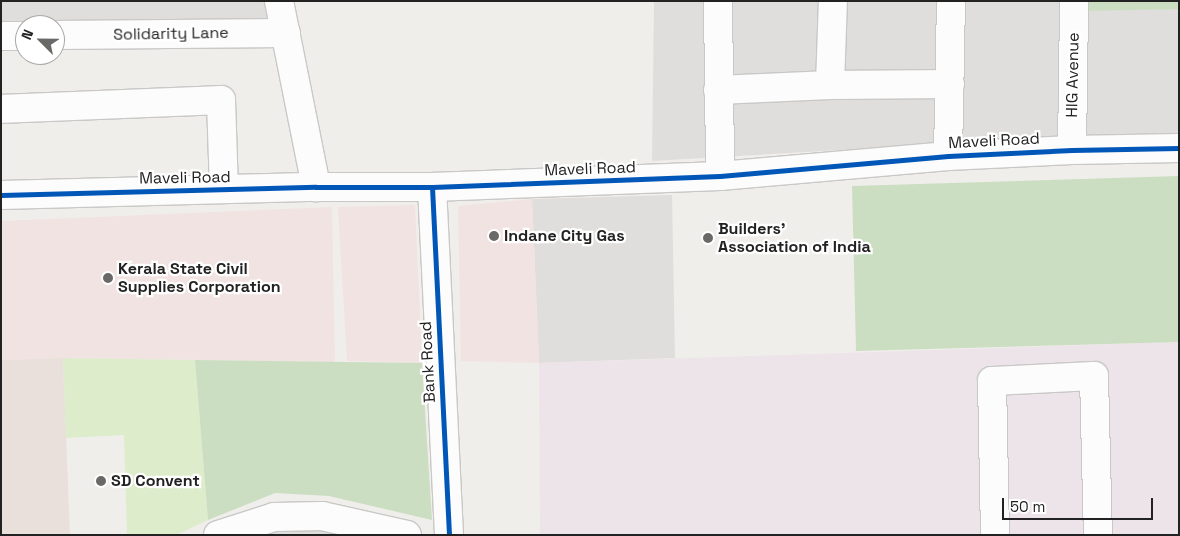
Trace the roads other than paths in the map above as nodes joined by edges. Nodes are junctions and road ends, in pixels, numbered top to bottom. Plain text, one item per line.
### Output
1 (279, 1) edge
2 (718, 1) edge
3 (833, 1) edge
4 (951, 1) edge
5 (1074, 1) edge
6 (286, 33) junction
7 (65, 35) edge
8 (1, 36) edge
9 (15, 36) edge
10 (950, 84) junction
11 (830, 85) junction
12 (718, 90) junction
13 (1, 109) edge
14 (1179, 148) edge
15 (1072, 150) junction
16 (948, 156) junction
17 (720, 176) junction
18 (316, 187) junction
19 (432, 187) junction
20 (224, 189) junction
21 (1, 195) edge
22 (221, 534) edge
23 (407, 535) edge
24 (449, 535) edge
25 (995, 535) edge
26 (1098, 535) edge

1 - 6 street
2 - 12 street
3 - 11 street
4 - 10 street
5 - 15 street, HIG Avenue
6 - 7 street, Solidarity Lane
6 - 18 street
8 - 9 street
10 - 11 street
10 - 16 street
11 - 12 street
12 - 17 street
13 - 20 street
14 - 15 street, Maveli Road
15 - 16 street, Maveli Road
16 - 17 street, Maveli Road
17 - 19 street, Maveli Road
18 - 19 street, Maveli Road
18 - 20 street, Maveli Road
19 - 24 street, Bank Road
20 - 21 street, Maveli Road
22 - 23 street
25 - 26 street

